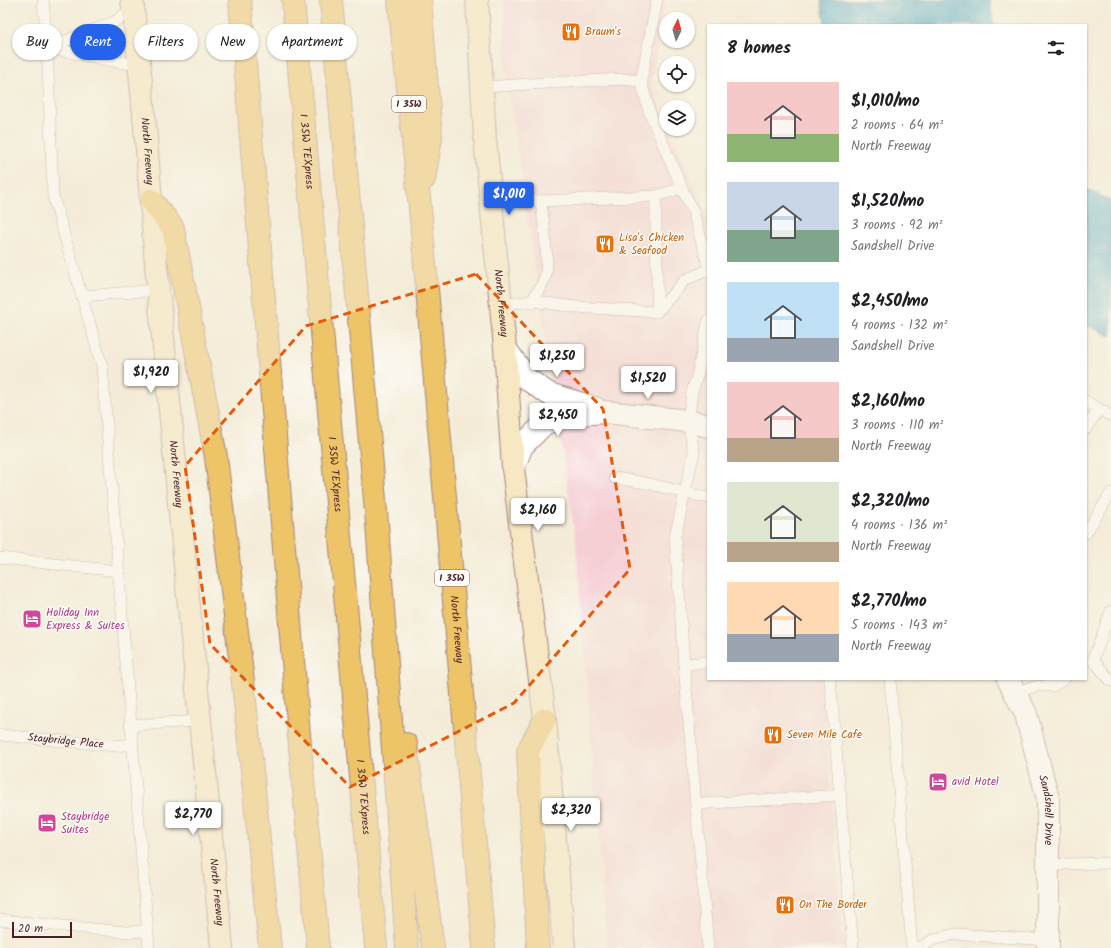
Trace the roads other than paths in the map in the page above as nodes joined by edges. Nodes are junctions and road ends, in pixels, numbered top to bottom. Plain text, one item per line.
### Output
1 (43, 0) edge
2 (240, 0) edge
3 (293, 0) edge
4 (331, 0) edge
5 (399, 0) edge
6 (420, 0) edge
7 (477, 0) edge
8 (657, 0) edge
9 (132, 2) edge
10 (45, 24) edge
11 (62, 42) edge
12 (62, 50) edge
13 (48, 60) edge
14 (139, 65) junction
15 (641, 81) junction
16 (482, 87) junction
17 (682, 188) junction
18 (656, 196) junction
19 (151, 200) junction
20 (541, 201) junction
21 (491, 203) junction
22 (420, 208) junction
23 (707, 261) edge
24 (707, 271) edge
25 (159, 290) junction
26 (82, 296) junction
27 (532, 300) junction
28 (500, 305) junction
29 (657, 312) junction
30 (707, 326) edge
31 (504, 348) junction
32 (1087, 403) edge
33 (1099, 409) junction
34 (605, 412) junction
35 (1111, 416) edge
36 (698, 424) edge
37 (1087, 427) edge
38 (513, 468) junction
39 (615, 478) dead end
40 (684, 492) junction
41 (1111, 493) edge
42 (707, 498) edge
43 (377, 523) junction
44 (1087, 531) edge
45 (0, 558) edge
46 (118, 572) junction
47 (1111, 611) edge
48 (707, 662) edge
49 (1090, 662) edge
50 (684, 664) junction
51 (830, 680) edge
52 (890, 680) edge
53 (1063, 680) edge
54 (1111, 681) edge
55 (1011, 685) edge
56 (544, 718) junction
57 (198, 721) junction
58 (130, 725) junction
59 (0, 735) edge
60 (132, 744) junction
61 (841, 795) junction
62 (696, 804) junction
63 (1111, 863) edge
64 (1048, 866) junction
65 (0, 920) edge
66 (147, 931) junction
67 (1048, 944) edge
68 (149, 948) edge
69 (222, 948) edge
70 (270, 948) edge
71 (318, 948) edge
72 (376, 948) edge
73 (407, 948) edge
74 (433, 948) edge
75 (484, 948) edge
76 (538, 948) edge
77 (564, 948) edge
78 (708, 948) edge
79 (853, 948) edge
80 (912, 948) edge
81 (919, 948) edge

1 - 10 lane
2 - 71 highway
3 - 72 highway, I 35W TEXpress
4 - 43 highway
5 - 22 highway, North Freeway / I 35W
6 - 22 highway
7 - 16 main road, North Freeway
8 - 15 lane
9 - 11 lane
9 - 14 main road, North Freeway
12 - 14 lane
13 - 26 lane
14 - 19 main road, North Freeway
15 - 16 lane
15 - 17 lane
16 - 21 main road, North Freeway
17 - 18 lane
17 - 23 lane
18 - 20 lane
18 - 29 lane
19 - 25 main road, North Freeway
19 - 70 highway
20 - 21 lane
20 - 27 lane
21 - 28 main road, North Freeway
22 - 75 highway, North Freeway / I 35W
24 - 29 lane
25 - 26 lane
25 - 57 main road, North Freeway
26 - 46 lane
27 - 28 lane
27 - 29 lane
28 - 31 main road, North Freeway
30 - 36 lane
31 - 34 street
31 - 38 main road, North Freeway
32 - 33 lane
33 - 35 lane
33 - 37 lane
34 - 36 street
34 - 38 street
36 - 40 lane
38 - 56 main road, North Freeway
39 - 40 lane
40 - 42 lane
40 - 50 lane
41 - 44 lane
43 - 73 highway
43 - 74 highway
45 - 46 lane
46 - 58 lane
47 - 49 lane
48 - 50 lane
49 - 54 lane
50 - 62 lane
51 - 61 lane
52 - 80 lane
53 - 55 lane
55 - 64 street, Sandshell Drive
56 - 76 highway
56 - 77 main road, North Freeway
57 - 58 lane
57 - 69 main road, North Freeway
58 - 60 lane
59 - 60 lane, Staybridge Place
60 - 66 lane
61 - 62 lane
61 - 79 lane
62 - 78 lane
63 - 64 lane
64 - 67 street, Sandshell Drive
65 - 66 lane
66 - 68 lane
67 - 81 lane

